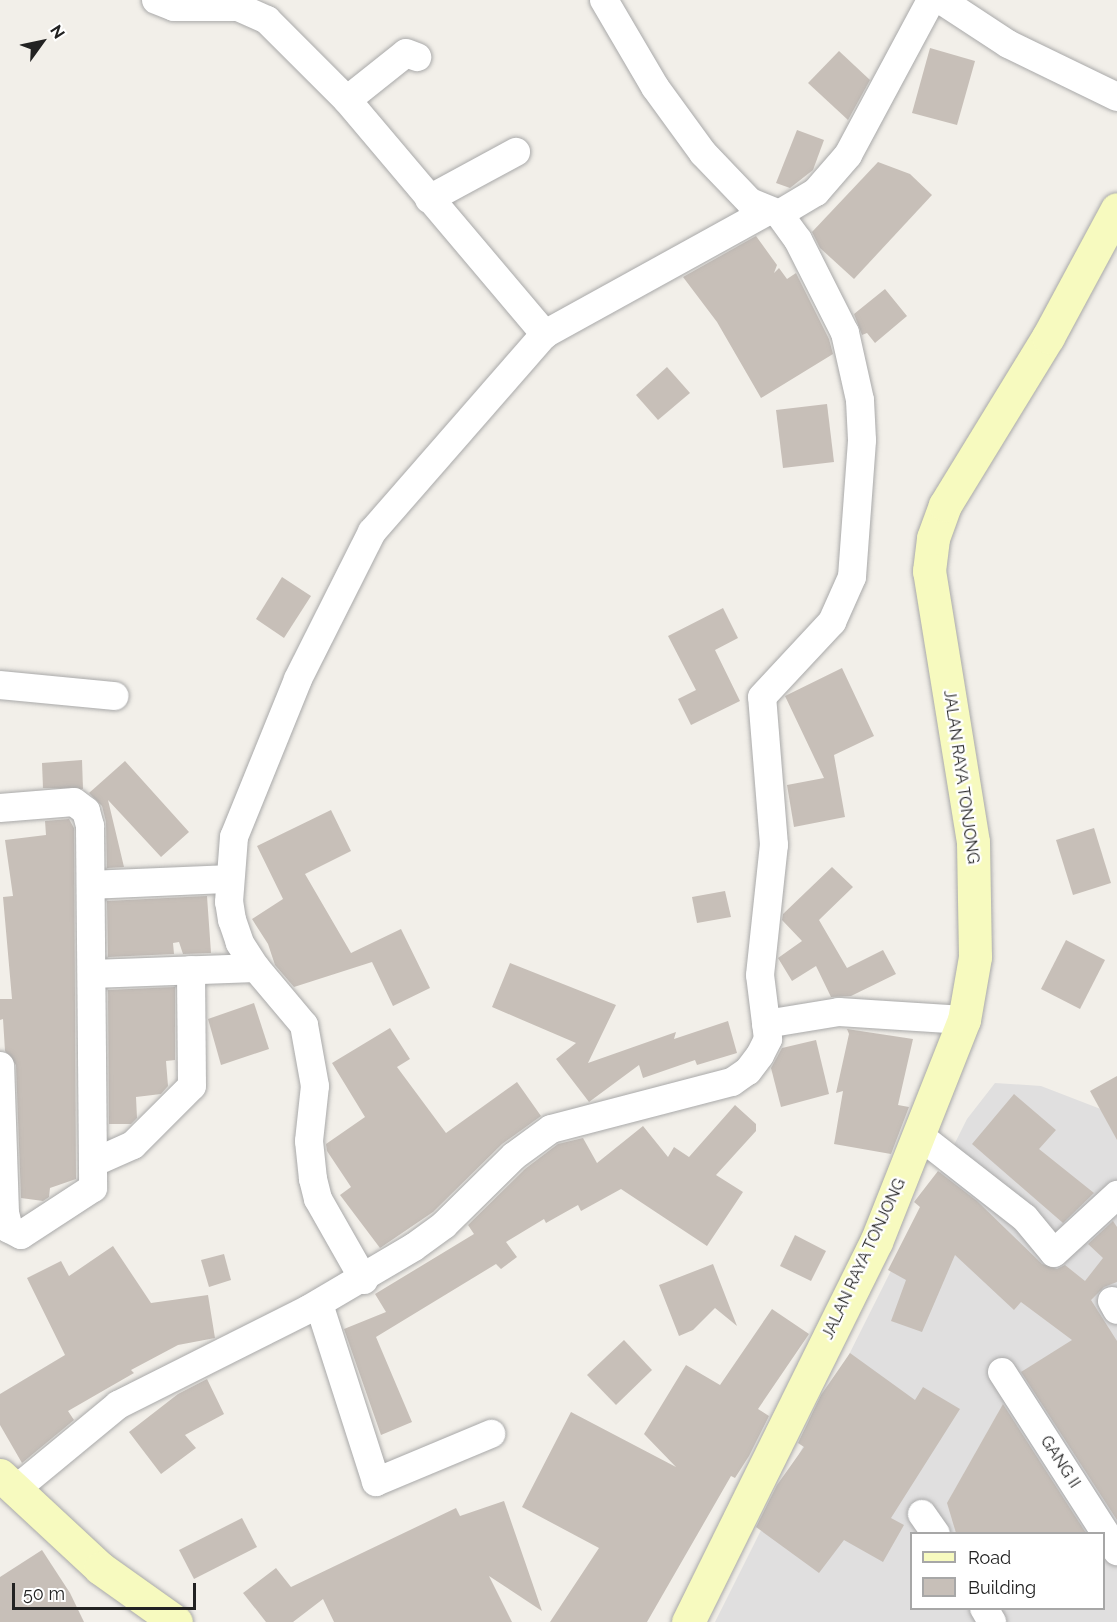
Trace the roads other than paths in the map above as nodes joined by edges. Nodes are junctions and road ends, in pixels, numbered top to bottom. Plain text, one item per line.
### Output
1 (156, 0) edge
2 (604, 0) edge
3 (931, 0) edge
4 (941, 0) edge
5 (257, 6) edge
6 (417, 57) dead end
7 (1117, 97) edge
8 (347, 100) junction
9 (516, 152) dead end
10 (429, 199) junction
11 (1117, 209) edge
12 (772, 213) junction
13 (545, 334) junction
14 (0, 685) edge
15 (114, 696) dead end
16 (0, 807) edge
17 (229, 879) junction
18 (91, 885) junction
19 (256, 968) junction
20 (191, 970) junction
21 (92, 974) junction
22 (964, 1020) junction
23 (766, 1024) junction
24 (0, 1066) edge
25 (0, 1086) edge
26 (920, 1136) junction
27 (95, 1162) junction
28 (1117, 1195) edge
29 (364, 1280) junction
30 (319, 1304) junction
31 (1002, 1372) dead end
32 (491, 1434) dead end
33 (7, 1483) edge
34 (1105, 1532) edge
35 (1105, 1532) edge
36 (1117, 1551) edge
37 (171, 1621) edge
38 (688, 1622) edge

1 - 5 street
2 - 12 street
3 - 12 street
4 - 7 street
5 - 8 street
6 - 8 street
8 - 10 street
9 - 10 street
10 - 13 street
11 - 22 main road, JALAN RAYA TONJONG
12 - 13 street
12 - 23 street
13 - 17 street
14 - 15 street
16 - 18 street
17 - 18 street
17 - 19 street
18 - 21 street
19 - 20 street
19 - 29 street
20 - 21 street
20 - 27 street
21 - 27 street
22 - 23 street
22 - 26 main road, JALAN RAYA TONJONG
23 - 29 street
24 - 25 street
25 - 27 street
26 - 28 street
26 - 38 main road, JALAN RAYA TONJONG
29 - 30 street
30 - 32 street
30 - 33 street
31 - 34 street, GANG II
33 - 37 main road
35 - 36 street, GANG II

